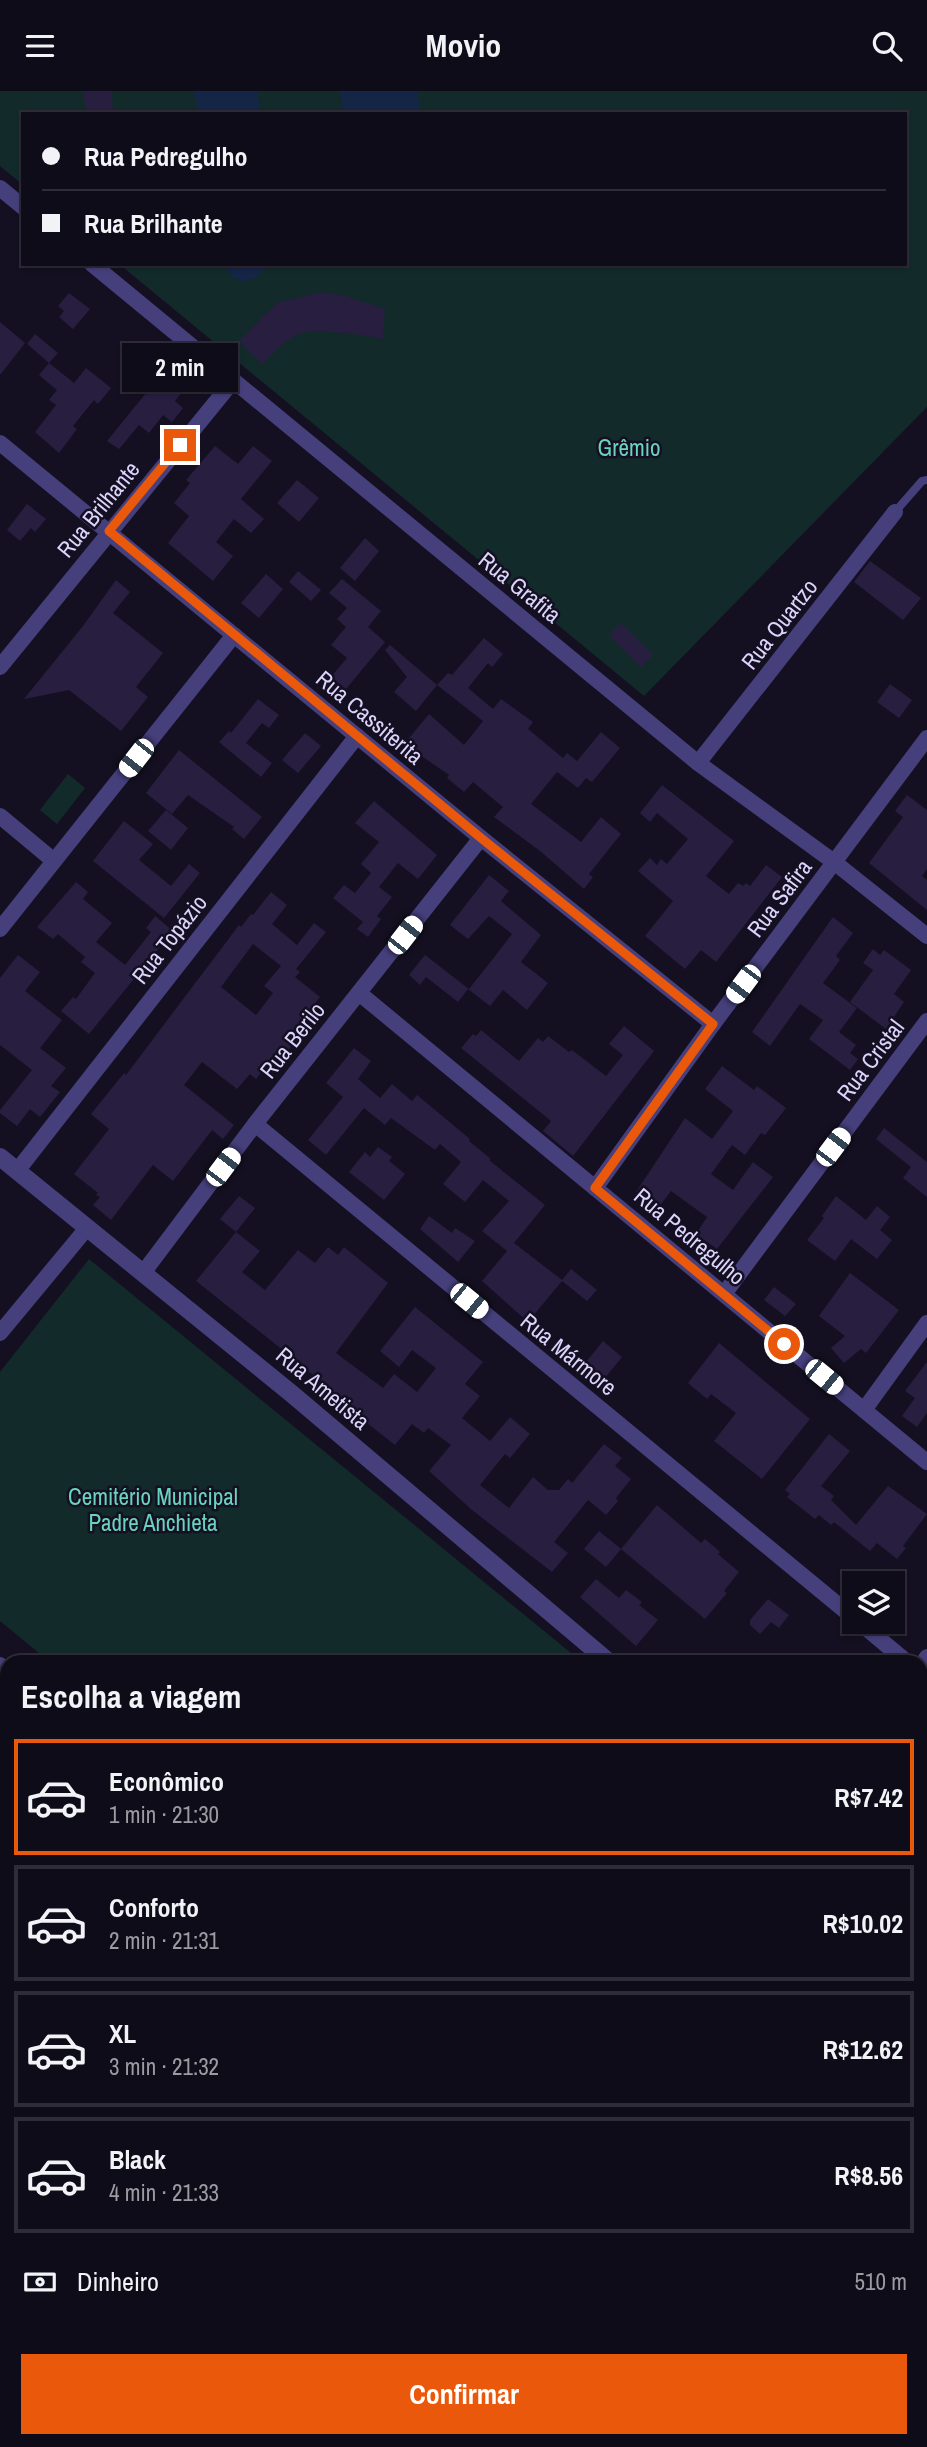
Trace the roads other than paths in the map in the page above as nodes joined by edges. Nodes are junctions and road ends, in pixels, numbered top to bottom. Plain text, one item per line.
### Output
1 (0, 188) edge
2 (21, 205) edge
3 (94, 266) edge
4 (233, 380) junction
5 (0, 443) edge
6 (927, 480) edge
7 (895, 512) joint
8 (109, 531) junction
9 (234, 635) junction
10 (0, 667) edge
11 (357, 736) junction
12 (927, 738) edge
13 (698, 763) junction
14 (0, 816) edge
15 (481, 838) junction
16 (54, 861) junction
17 (834, 862) junction
18 (0, 929) edge
19 (927, 936) edge
20 (359, 993) junction
21 (927, 1021) edge
22 (713, 1024) junction
23 (255, 1124) junction
24 (0, 1157) edge
25 (17, 1171) junction
26 (595, 1188) junction
27 (87, 1228) junction
28 (143, 1273) junction
29 (724, 1294) junction
30 (927, 1323) edge
31 (0, 1333) edge
32 (864, 1410) junction
33 (927, 1462) edge
34 (842, 1608) edge
35 (873, 1634) edge
36 (601, 1655) edge
37 (898, 1655) edge

1 - 2 street
3 - 4 street, Rua Grafita
4 - 8 street, Rua Brilhante
4 - 13 street, Rua Grafita
5 - 8 street, Rua Cassiterita
6 - 7 lane
7 - 13 street, Rua Quartzo
8 - 9 street, Rua Cassiterita
8 - 10 street, Rua Brilhante
9 - 11 street, Rua Cassiterita
9 - 16 street
11 - 15 street, Rua Cassiterita
11 - 25 street, Rua Topázio
12 - 17 street, Rua Safira
13 - 17 street, Rua Grafita
14 - 16 street
15 - 20 street, Rua Berilo
15 - 22 street, Rua Cassiterita
16 - 18 street
17 - 19 street, Rua Grafita
17 - 22 street, Rua Safira
20 - 23 street, Rua Berilo
20 - 26 street, Rua Pedregulho
21 - 29 street, Rua Cristal
22 - 26 street, Rua Safira
23 - 28 street, Rua Berilo
23 - 34 street, Rua Mármore
24 - 25 street, Rua Ametista
25 - 27 street, Rua Ametista
26 - 29 street, Rua Pedregulho
27 - 28 street, Rua Ametista
27 - 31 street
28 - 36 street, Rua Ametista
29 - 32 street, Rua Pedregulho
30 - 32 street
32 - 33 street, Rua Pedregulho
35 - 37 street

